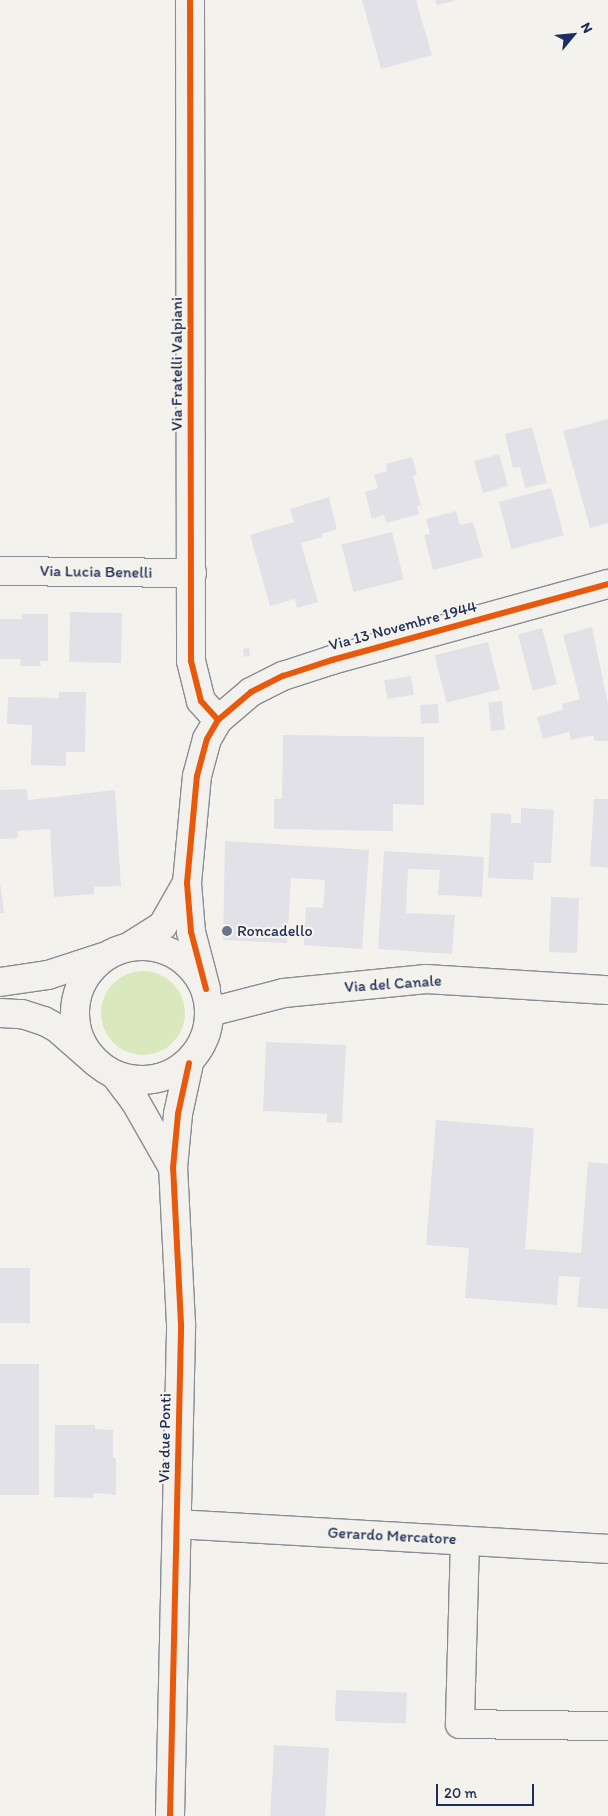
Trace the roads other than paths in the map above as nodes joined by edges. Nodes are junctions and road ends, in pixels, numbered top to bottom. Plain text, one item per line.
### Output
1 (190, 0) edge
2 (0, 572) edge
3 (192, 573) junction
4 (608, 584) edge
5 (218, 720) junction
6 (187, 883) junction
7 (130, 946) junction
8 (103, 957) junction
9 (0, 982) edge
10 (608, 990) edge
11 (208, 1001) junction
12 (0, 1013) edge
13 (189, 1063) junction
14 (107, 1070) junction
15 (173, 1168) junction
16 (177, 1524) junction
17 (466, 1541) junction
18 (608, 1548) edge
19 (608, 1726) edge
20 (170, 1816) edge

1 - 3 street, Via Fratelli Valpiani
2 - 3 street, Via Lucia Benelli
3 - 5 street, Via Fratelli Valpiani
4 - 5 street, Via 13 Novembre 1944
5 - 6 street
6 - 7 street
6 - 11 street
7 - 8 street
7 - 11 street
8 - 9 street
8 - 14 street
10 - 11 street, Via del Canale
11 - 13 street
12 - 14 street
13 - 14 street
13 - 15 street, Via due Ponti
14 - 15 street, Via due Ponti
15 - 16 street, Via due Ponti
16 - 17 street, Gerardo Mercatore
16 - 20 street, Via due Ponti
17 - 18 street, Gerardo Mercatore
17 - 19 street

